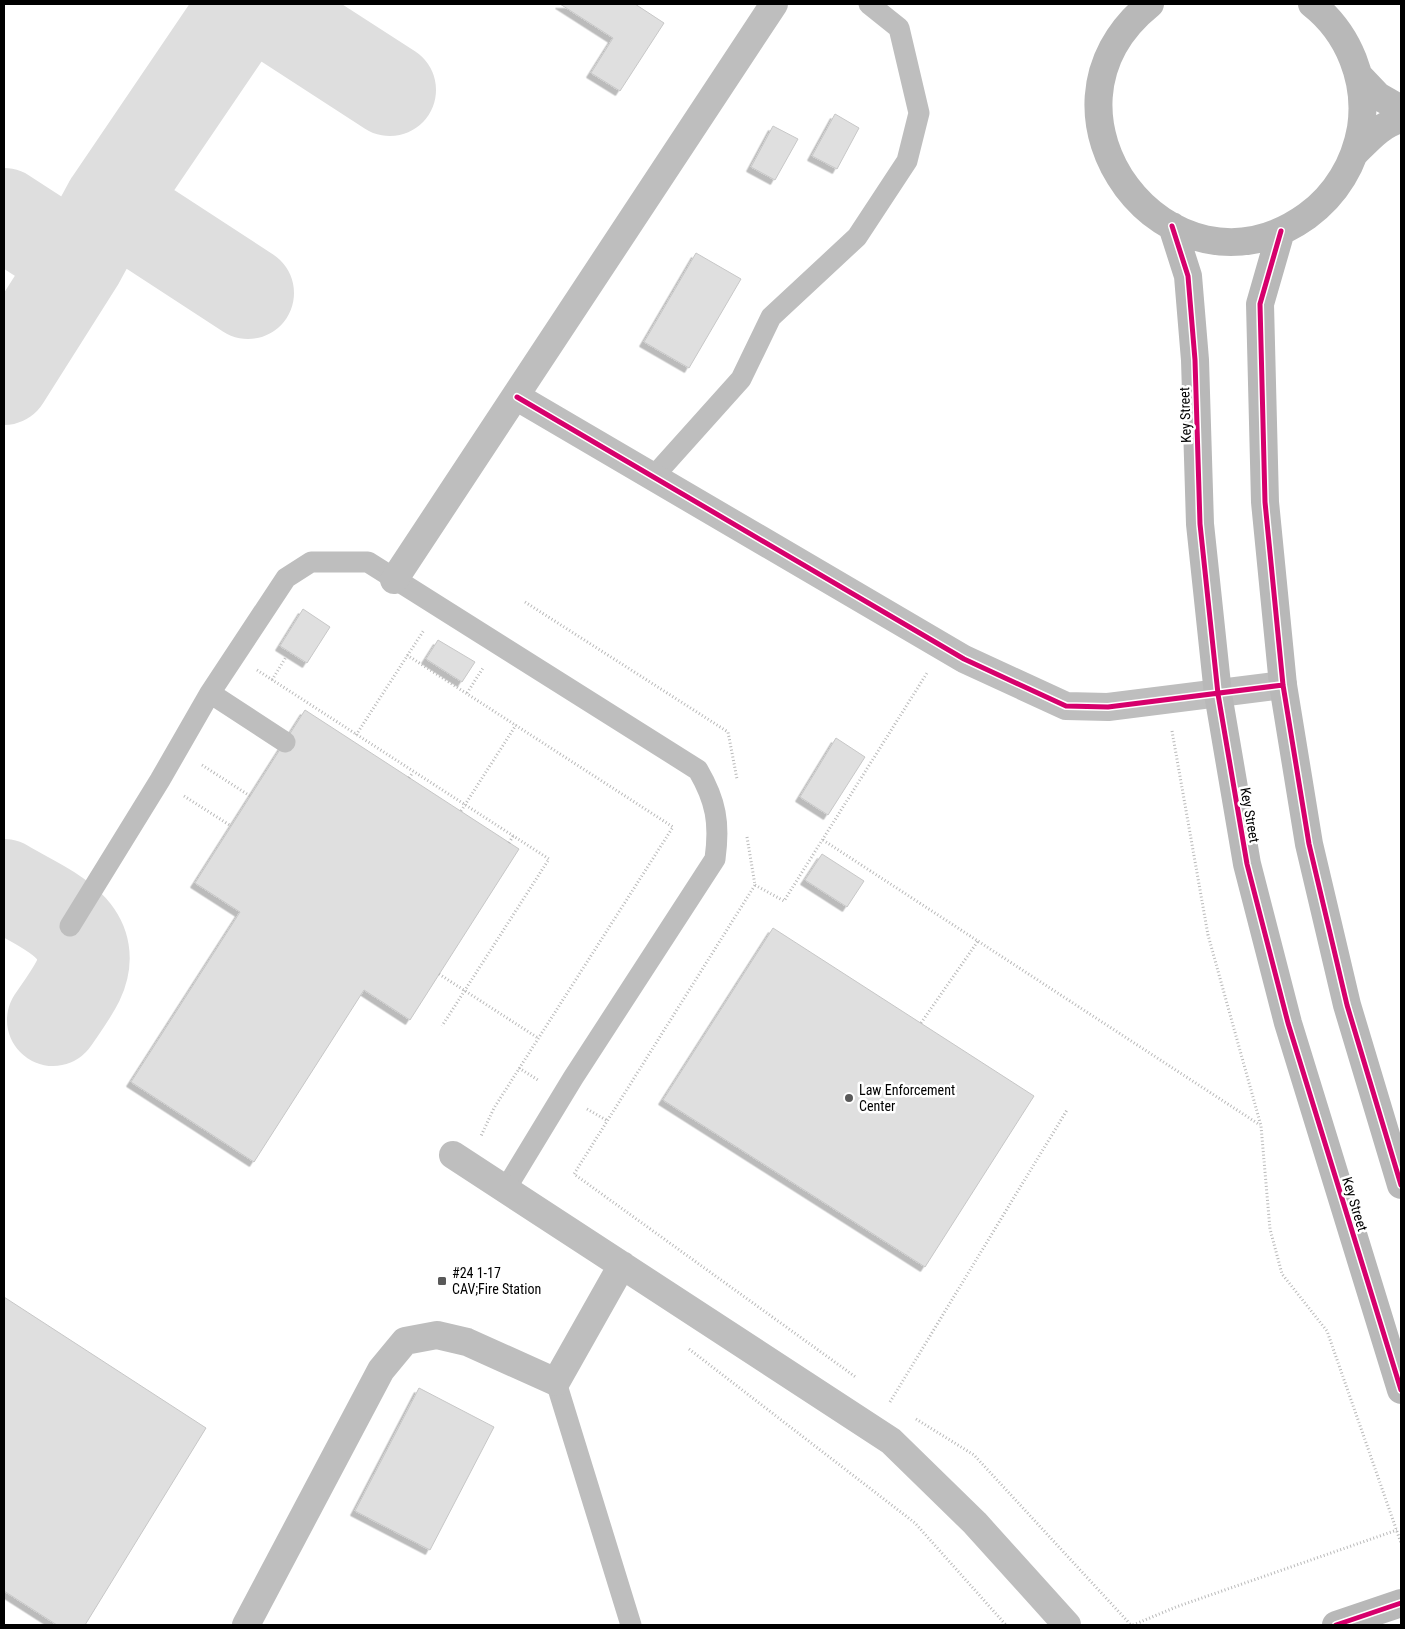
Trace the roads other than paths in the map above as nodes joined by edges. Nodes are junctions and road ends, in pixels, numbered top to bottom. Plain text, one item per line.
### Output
1 (774, 4) edge
2 (869, 4) edge
3 (1150, 4) edge
4 (1312, 4) edge
5 (1358, 76) junction
6 (1401, 109) edge
7 (1401, 119) edge
8 (1355, 153) junction
9 (1172, 226) junction
10 (1281, 231) junction
11 (517, 397) junction
12 (654, 476) junction
13 (394, 580) junction
14 (1283, 685) junction
15 (210, 693) junction
16 (1218, 694) junction
17 (285, 742) dead end
18 (70, 926) dead end
19 (453, 1155) dead end
20 (1401, 1185) edge
21 (505, 1190) junction
22 (622, 1265) junction
23 (556, 1382) junction
24 (1401, 1390) edge
25 (1401, 1603) edge
26 (246, 1625) edge
27 (631, 1625) edge
28 (1067, 1625) edge
29 (1336, 1625) edge

1 - 11 street
2 - 12 lane
3 - 9 main road
4 - 5 main road
5 - 6 main road
5 - 8 main road
7 - 8 main road
8 - 10 main road
9 - 10 main road
9 - 16 main road, Key Street
10 - 14 main road
11 - 12 street
11 - 13 street
12 - 16 street
13 - 15 lane
13 - 21 lane
14 - 16 street
14 - 20 main road
15 - 17 lane
15 - 18 lane
16 - 24 main road, Key Street
19 - 21 street
21 - 22 street
22 - 23 street
22 - 28 street
23 - 26 street
23 - 27 lane
25 - 29 main road

